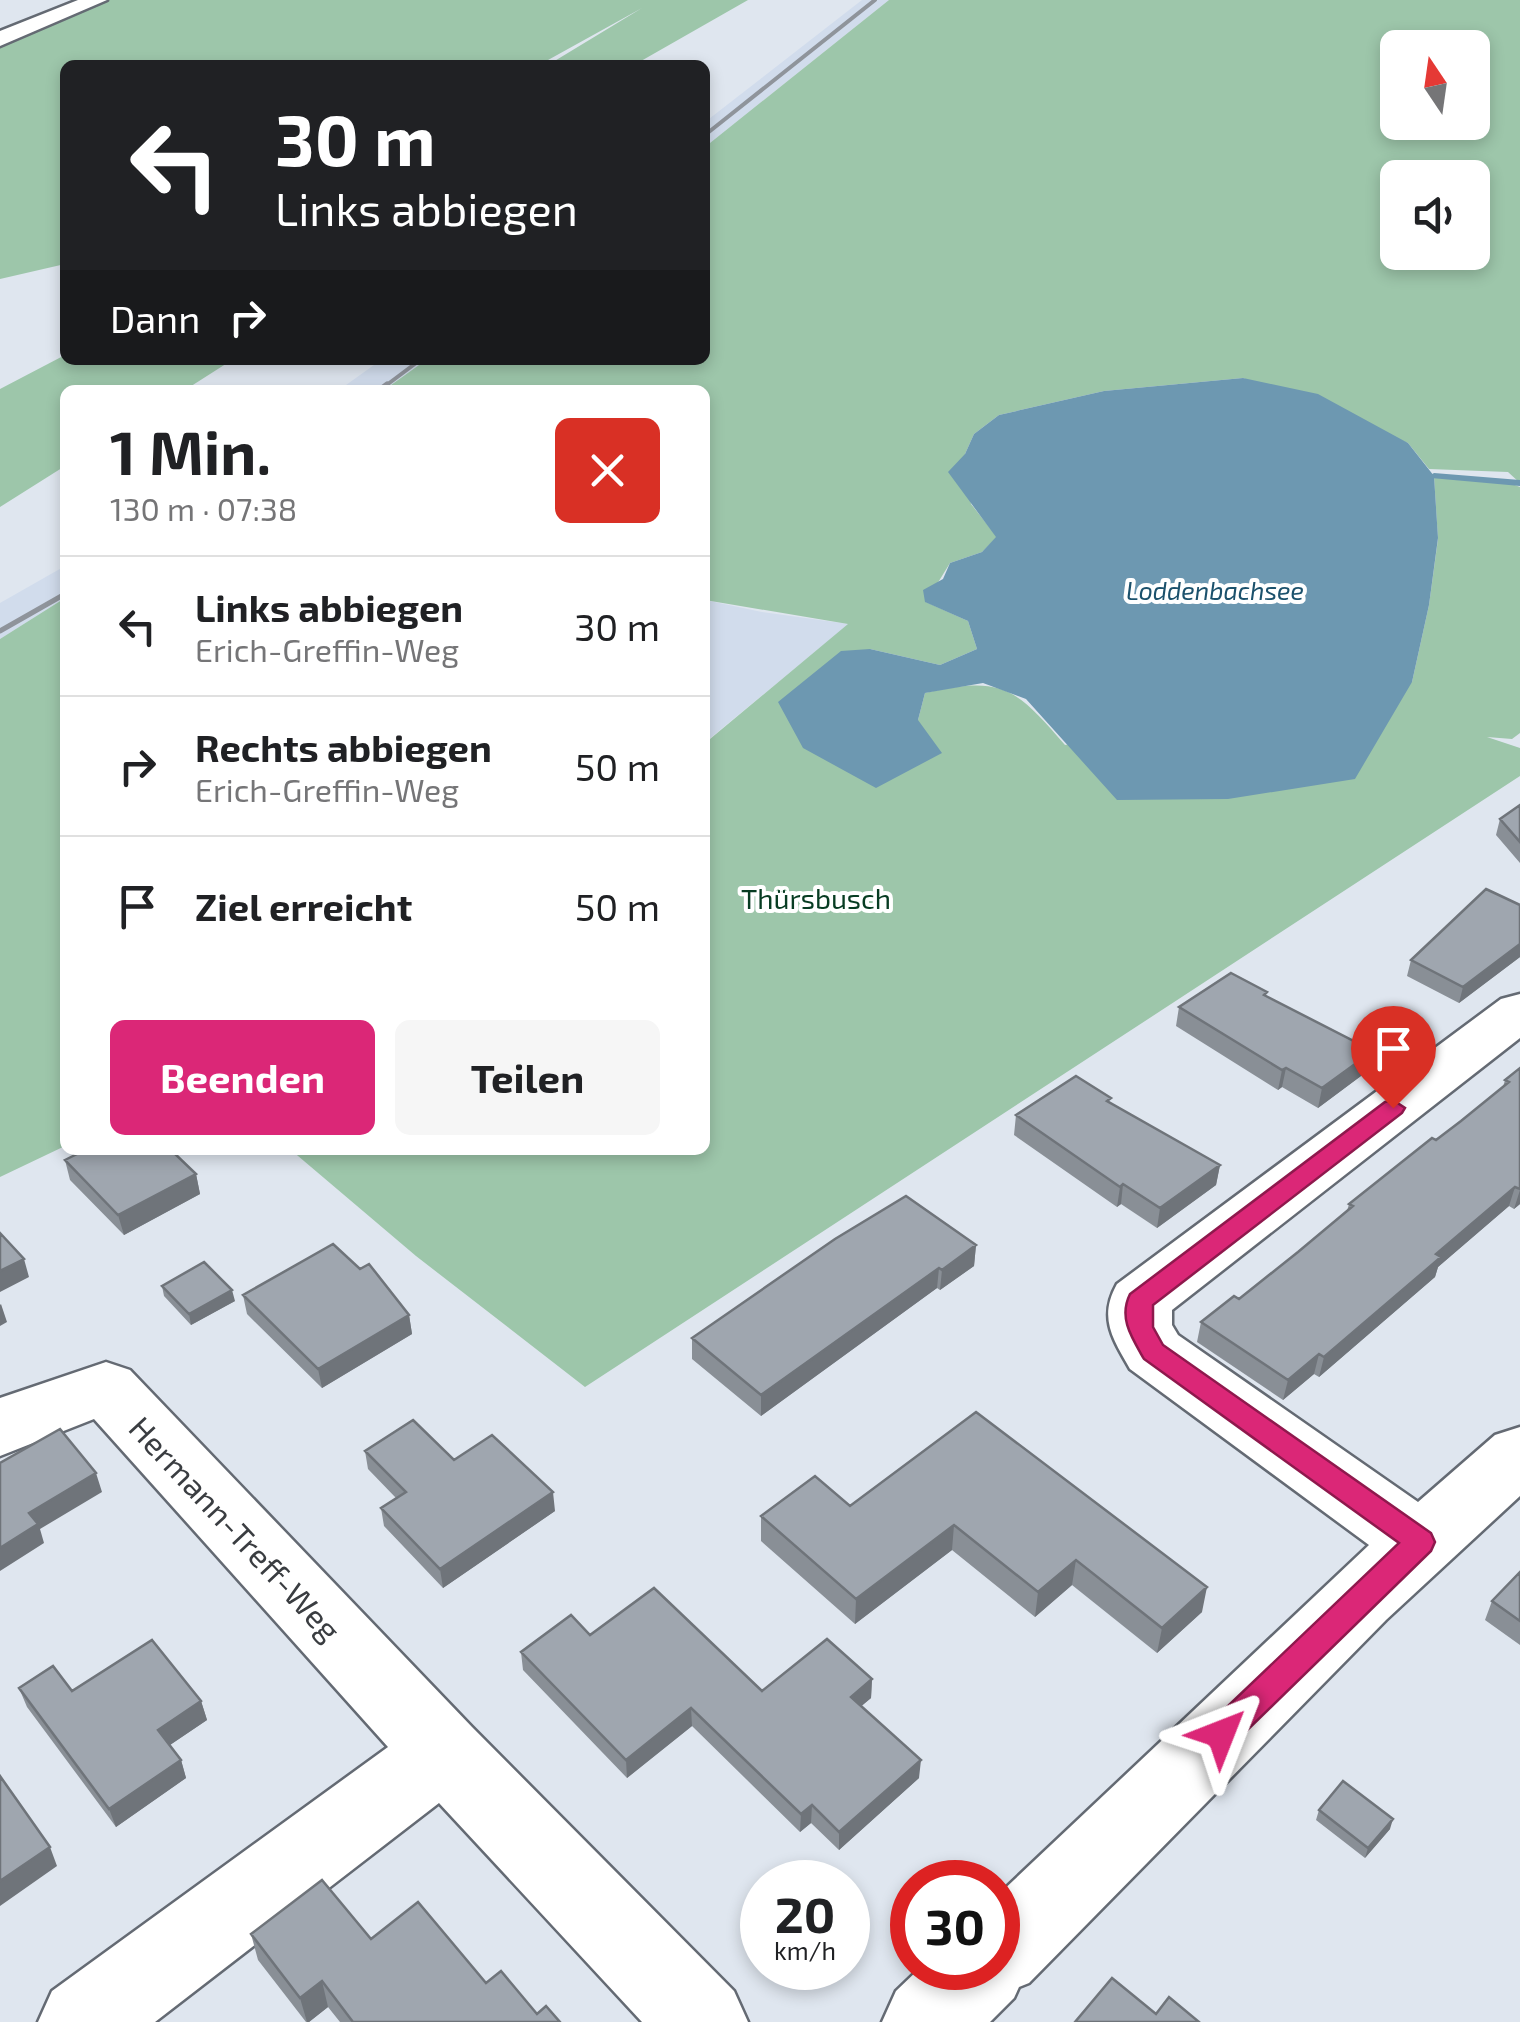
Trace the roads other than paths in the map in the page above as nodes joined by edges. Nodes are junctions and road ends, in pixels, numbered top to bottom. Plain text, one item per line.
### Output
1 (98, 0) edge
2 (0, 39) edge
3 (1520, 1011) edge
4 (0, 1430) edge
5 (1508, 1484) edge
6 (1420, 1542) junction
7 (444, 1752) junction
8 (1020, 1932) edge
9 (960, 1990) edge
10 (83, 2022) edge
11 (703, 2022) edge
12 (927, 2022) edge

1 - 2 street
3 - 6 street
4 - 7 street, Hermann-Treff-Weg
5 - 6 street
6 - 8 street
7 - 10 street
7 - 11 street, Hermann-Treff-Weg
9 - 12 street

